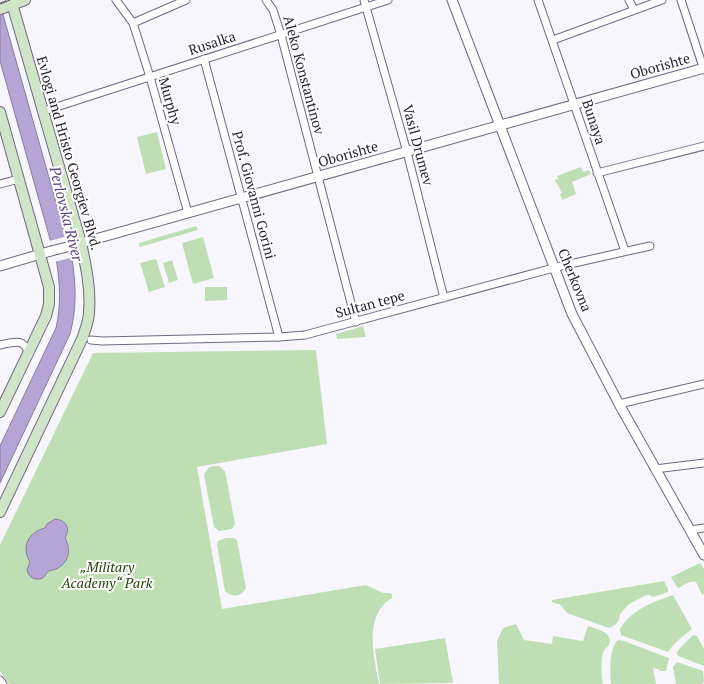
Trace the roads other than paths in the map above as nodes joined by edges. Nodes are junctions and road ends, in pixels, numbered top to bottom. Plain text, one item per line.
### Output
1 (25, 0) edge
2 (116, 0) edge
3 (186, 0) edge
4 (266, 0) edge
5 (388, 0) edge
6 (452, 0) edge
7 (538, 0) edge
8 (629, 0) edge
9 (662, 0) edge
10 (681, 0) edge
11 (12, 2) edge
12 (365, 4) edge
13 (0, 9) edge
14 (634, 10) junction
15 (134, 23) junction
16 (281, 35) junction
17 (553, 40) junction
18 (204, 59) junction
19 (704, 69) edge
20 (150, 77) junction
21 (574, 105) junction
22 (44, 111) junction
23 (0, 112) edge
24 (501, 125) junction
25 (704, 146) edge
26 (407, 152) junction
27 (597, 173) junction
28 (318, 177) junction
29 (19, 179) junction
30 (0, 184) edge
31 (242, 198) junction
32 (188, 213) junction
33 (76, 244) junction
34 (650, 246) dead end
35 (625, 251) junction
36 (46, 253) junction
37 (0, 266) edge
38 (555, 268) junction
39 (444, 298) junction
40 (356, 322) junction
41 (279, 337) junction
42 (91, 340) dead end
43 (0, 345) edge
44 (28, 353) junction
45 (704, 384) edge
46 (618, 404) junction
47 (0, 412) edge
48 (704, 463) edge
49 (655, 469) junction
50 (3, 499) edge
51 (0, 512) edge
52 (704, 528) edge
53 (690, 530) junction
54 (704, 555) edge
55 (0, 680) edge
56 (3, 684) edge

1 - 11 main road
2 - 15 street, Murphy
3 - 15 street
4 - 16 street, Aleko Konstantinov
5 - 12 street, Rusalka
6 - 24 street, Cherkovna
7 - 17 street, Bunaya
8 - 14 street
9 - 14 street
10 - 19 street
11 - 13 main road
11 - 22 main road, Evlogi and Hristo Georgiev Blvd.
12 - 16 street, Rusalka
12 - 26 street, Vasil Drumev
14 - 17 street
15 - 20 street, Murphy
16 - 18 street, Rusalka
16 - 28 street, Aleko Konstantinov
17 - 21 street, Bunaya
18 - 20 street, Rusalka
18 - 31 street, Prof. Giovanni Gorini
19 - 21 street, Oborishte
20 - 22 street, Rusalka
20 - 32 street, Murphy
21 - 24 street, Oborishte
21 - 27 street, Bunaya
22 - 33 main road, Evlogi and Hristo Georgiev Blvd.
23 - 29 main road
24 - 26 street, Oborishte
24 - 38 street, Cherkovna
25 - 27 street
26 - 28 street, Oborishte
26 - 39 street, Vasil Drumev
27 - 35 street, Bunaya
28 - 31 street, Oborishte
28 - 40 street, Aleko Konstantinov
29 - 30 street
29 - 36 main road
31 - 32 street, Oborishte
31 - 41 street, Prof. Giovanni Gorini
32 - 33 street, Oborishte
33 - 36 street, Oborishte, bridge
33 - 50 main road, Evlogi and Hristo Georgiev Blvd.
34 - 35 street, Sultan tepe
35 - 38 street, Sultan tepe
36 - 37 street, Oborishte
36 - 44 main road
38 - 39 street, Sultan tepe
38 - 46 street, Cherkovna
39 - 40 street, Sultan tepe
40 - 41 street, Sultan tepe
41 - 42 street, Sultan tepe
43 - 44 street
44 - 47 main road
45 - 46 street
46 - 49 street, Cherkovna
48 - 49 street
49 - 53 street, Cherkovna
50 - 51 main road, Evlogi and Hristo Georgiev Blvd.
52 - 53 street
53 - 54 street, Cherkovna
55 - 56 street

